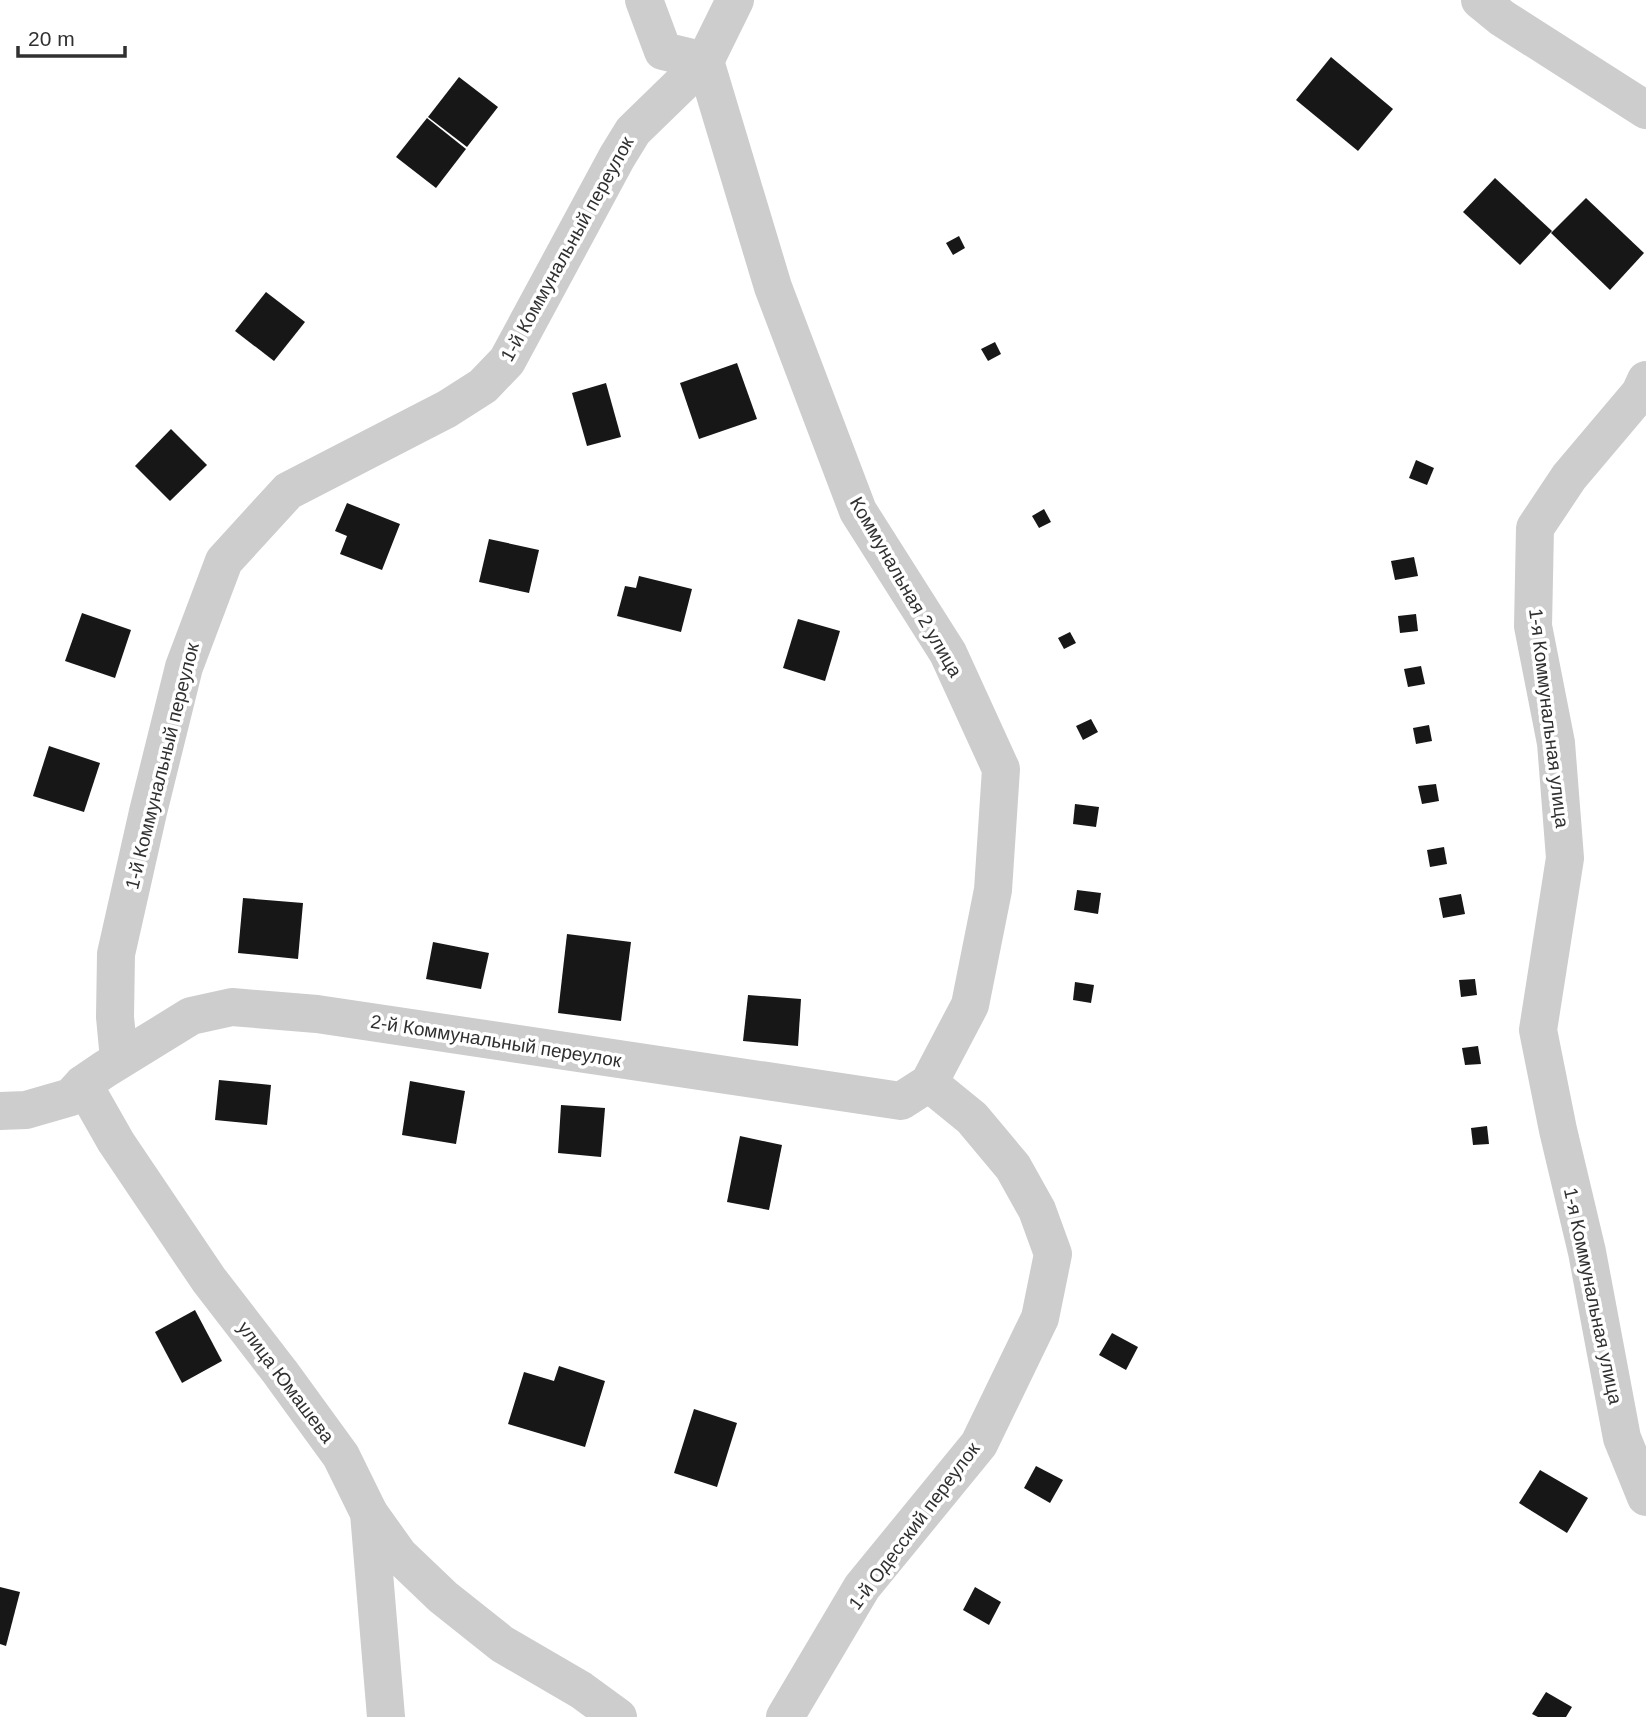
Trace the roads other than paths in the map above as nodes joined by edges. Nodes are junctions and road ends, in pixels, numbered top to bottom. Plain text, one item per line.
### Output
1 (645, 0) edge
2 (736, 0) edge
3 (1480, 0) edge
4 (705, 61) junction
5 (1646, 110) edge
6 (1646, 380) edge
7 (102, 1070) junction
8 (915, 1092) junction
9 (0, 1111) edge
10 (1646, 1497) edge
11 (369, 1513) junction
12 (386, 1717) edge
13 (618, 1717) edge
14 (785, 1717) edge

1 - 4 street
2 - 4 street
3 - 5 street
4 - 7 street, 1-й Коммунальный переулок
4 - 8 street, Коммунальная 2 улица
6 - 10 street, 1-я Коммунальная улица
7 - 8 street, 2-й Коммунальный переулок
7 - 9 street
7 - 11 street, улица Юмашева
8 - 14 street, 1-й Одесский переулок
11 - 12 street, улица Юмашева
11 - 13 street

